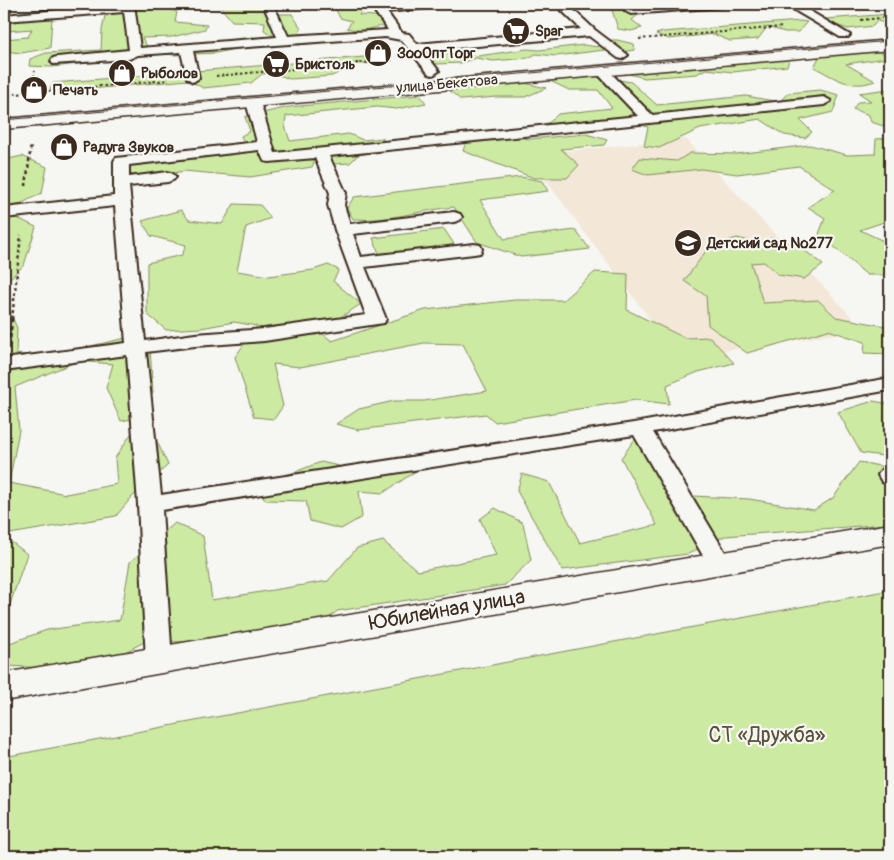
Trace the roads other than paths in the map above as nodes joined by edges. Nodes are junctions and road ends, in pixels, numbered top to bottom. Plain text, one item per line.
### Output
1 (5, 4) edge
2 (268, 4) edge
3 (440, 4) edge
4 (561, 4) edge
5 (709, 4) edge
6 (722, 4) edge
7 (790, 4) edge
8 (129, 6) edge
9 (4, 10) edge
10 (631, 11) dead end
11 (4, 18) edge
12 (890, 31) edge
13 (591, 32) junction
14 (398, 34) junction
15 (844, 35) junction
16 (284, 40) junction
17 (890, 45) edge
18 (186, 48) junction
19 (414, 48) junction
20 (135, 52) junction
21 (622, 54) junction
22 (58, 61) dead end
23 (602, 70) junction
24 (433, 71) junction
25 (193, 78) dead end
26 (824, 101) dead end
27 (253, 102) junction
28 (4, 109) edge
29 (649, 119) junction
30 (4, 124) edge
31 (265, 145) junction
32 (320, 152) junction
33 (168, 177) dead end
34 (122, 191) junction
35 (4, 213) edge
36 (454, 217) dead end
37 (343, 230) junction
38 (474, 249) dead end
39 (355, 262) junction
40 (136, 347) junction
41 (4, 365) edge
42 (890, 384) edge
43 (640, 428) junction
44 (150, 504) junction
45 (890, 534) edge
46 (719, 562) junction
47 (159, 661) junction
48 (4, 687) edge

1 - 9 main road
2 - 16 lane
3 - 14 lane
4 - 13 lane
5 - 6 lane
5 - 10 lane
7 - 15 lane
8 - 11 lane
8 - 20 lane
12 - 15 main road, улица Бекетова
13 - 19 lane
13 - 21 lane
14 - 16 lane
14 - 19 lane
15 - 21 main road, улица Бекетова
16 - 18 lane
17 - 23 main road, улица Бекетова
18 - 20 lane
18 - 25 lane
19 - 24 lane
20 - 22 lane
21 - 24 main road, улица Бекетова
23 - 27 main road, улица Бекетова
23 - 29 lane
24 - 28 main road, улица Бекетова
26 - 29 lane
27 - 30 main road, улица Бекетова
27 - 31 lane
29 - 32 lane
31 - 32 lane
31 - 34 lane
32 - 37 lane
33 - 34 lane
34 - 35 lane
34 - 40 lane
36 - 37 lane
37 - 39 lane
38 - 39 lane
39 - 40 lane
40 - 41 lane
40 - 44 lane
42 - 43 lane
43 - 44 lane
43 - 46 lane
44 - 47 lane
45 - 46 main road, Юбилейная улица
46 - 47 main road, Юбилейная улица
47 - 48 main road, Юбилейная улица

